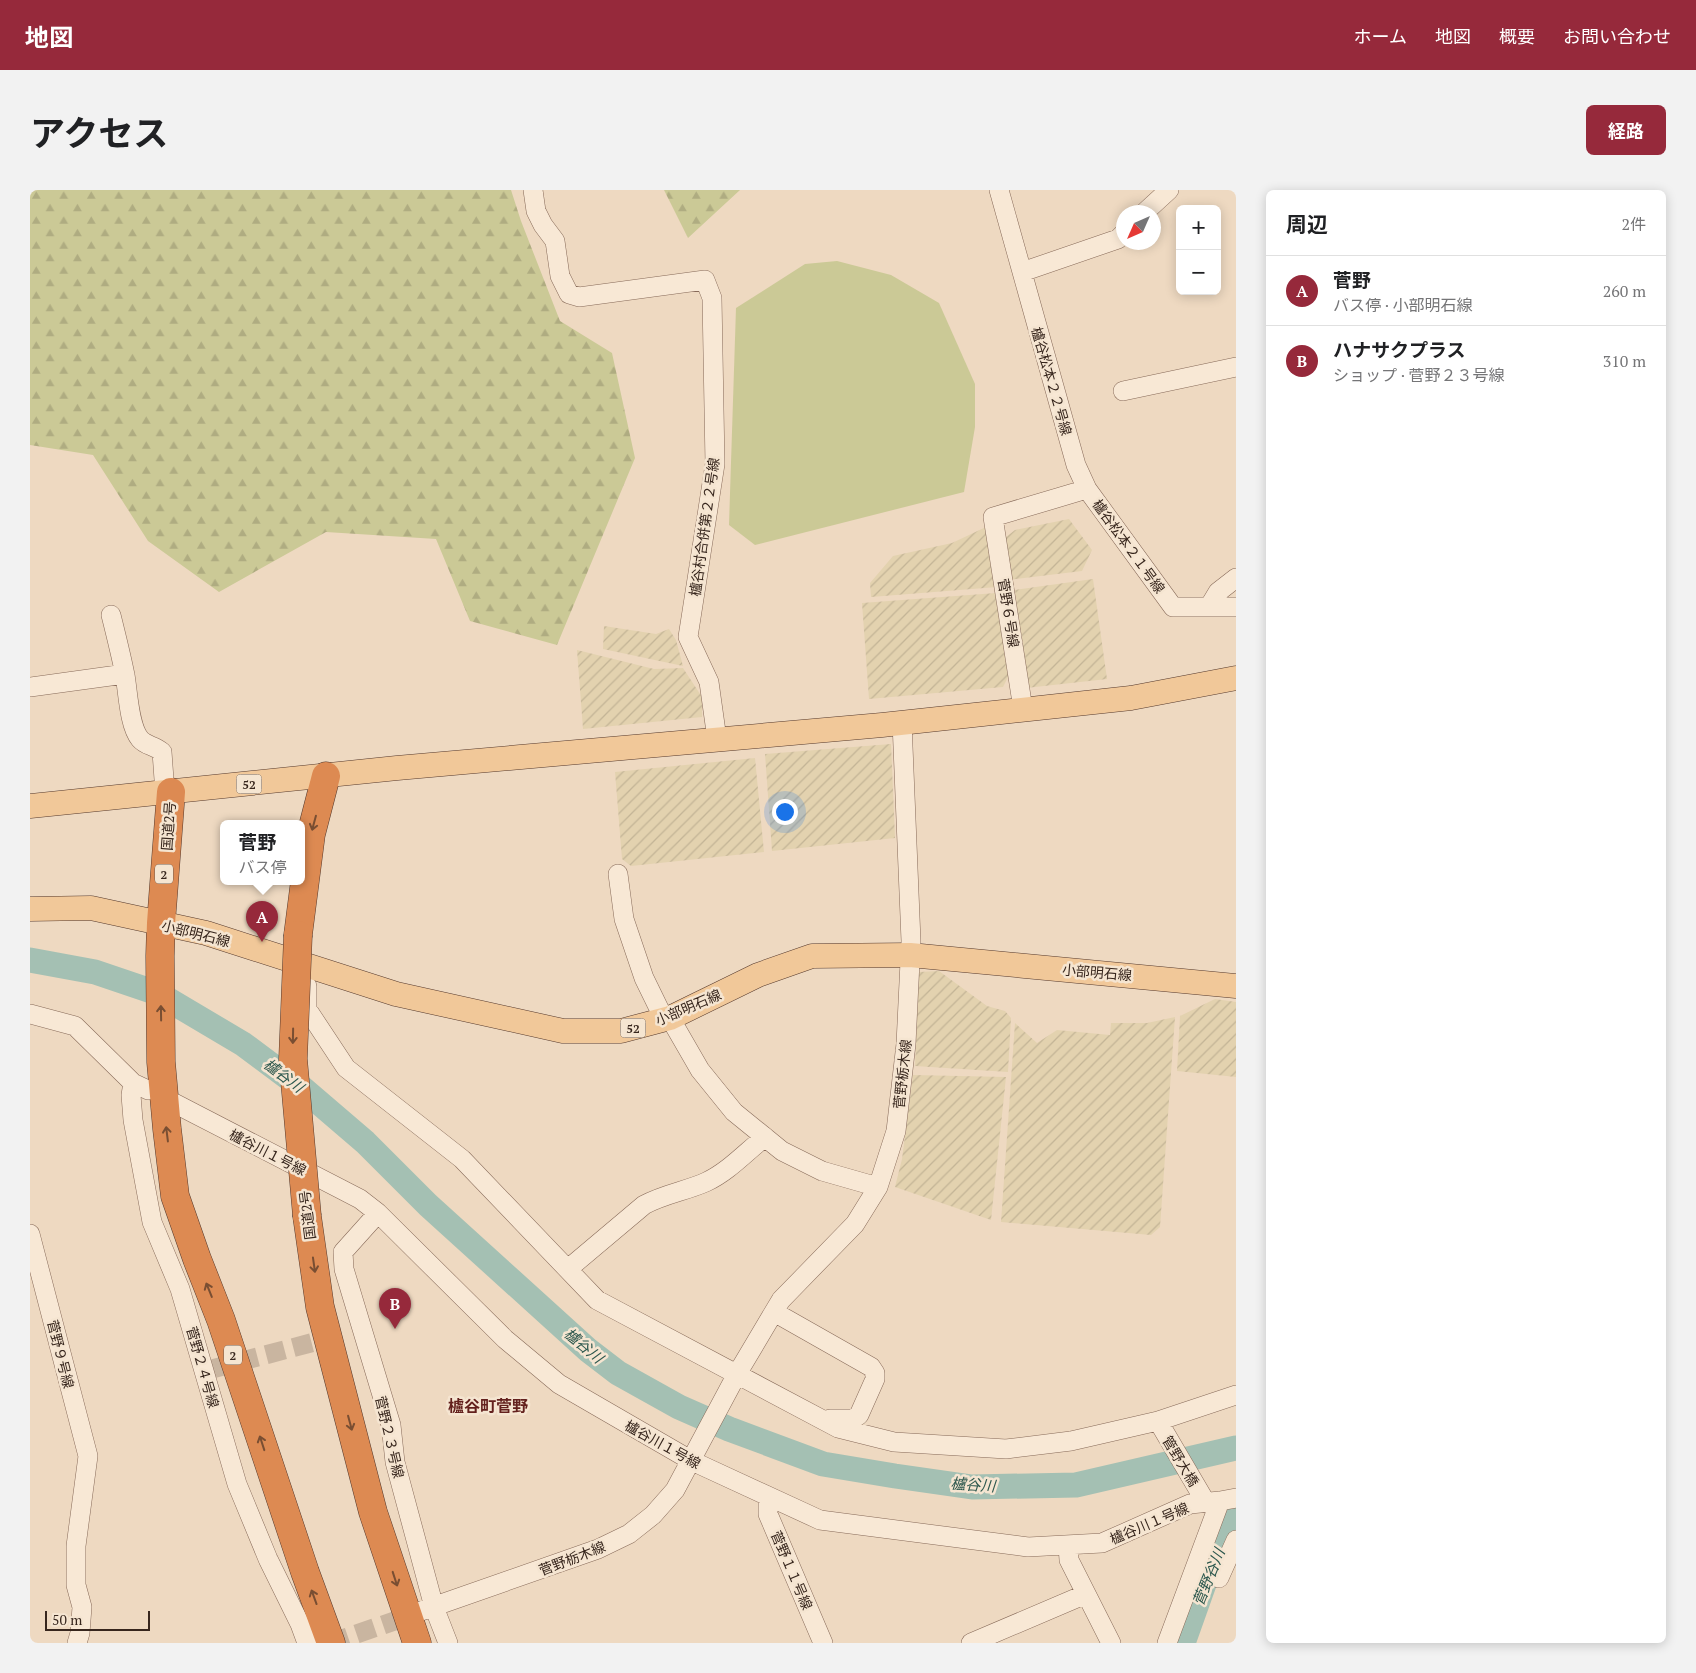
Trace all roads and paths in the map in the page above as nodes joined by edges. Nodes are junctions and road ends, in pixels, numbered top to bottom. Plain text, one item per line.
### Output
1 (533, 190) edge
2 (999, 190) edge
3 (1169, 190) edge
4 (1153, 205) edge
5 (1116, 240) edge
6 (1022, 272) junction
7 (1236, 367) edge
8 (1123, 391) dead end
9 (1087, 489) junction
10 (993, 517) joint
11 (1236, 578) edge
12 (1213, 607) junction
13 (1236, 607) edge
14 (112, 615) dead end
15 (125, 674) junction
16 (1236, 678) edge
17 (30, 687) edge
18 (1023, 710) junction
19 (902, 722) junction
20 (716, 739) junction
21 (326, 776) junction
22 (168, 792) junction
23 (30, 806) edge
24 (618, 874) dead end
25 (305, 881) edge
26 (304, 885) edge
27 (30, 909) edge
28 (161, 923) junction
29 (910, 955) junction
30 (307, 965) junction
31 (1236, 986) edge
32 (30, 1014) edge
33 (667, 1018) junction
34 (174, 1103) dead end
35 (765, 1137) junction
36 (878, 1187) junction
37 (378, 1213) junction
38 (30, 1234) edge
39 (568, 1269) junction
40 (774, 1312) junction
41 (737, 1374) junction
42 (1236, 1395) edge
43 (820, 1419) junction
44 (1158, 1421) junction
45 (692, 1461) junction
46 (768, 1496) junction
47 (1220, 1500) edge
48 (1236, 1540) edge
49 (1068, 1545) junction
50 (1219, 1578) dead end
51 (1086, 1594) junction
52 (428, 1609) junction
53 (77, 1643) edge
54 (307, 1643) edge
55 (331, 1643) edge
56 (417, 1643) edge
57 (448, 1643) edge
58 (823, 1643) edge
59 (971, 1643) edge
60 (1111, 1643) edge
61 (1167, 1643) edge

1 - 20 street, 櫨谷村合併第２２号線
2 - 6 street, 櫨谷松本２２号線
3 - 4 street
5 - 6 street
6 - 9 street, 櫨谷松本２２号線
7 - 8 street
9 - 10 street, 櫨谷松本２１号線
9 - 12 street, 櫨谷松本２１号線
10 - 18 street, 菅野６号線
11 - 12 street
12 - 13 street, 櫨谷松本２１号線
14 - 15 street
15 - 17 street
15 - 22 street
16 - 18 main road, 52
18 - 19 main road, 52
19 - 20 main road, 52
19 - 29 street, 菅野栃木線
20 - 21 main road, 52
21 - 22 main road, 52
21 -> 25 highway, 国道2号, bridge
22 - 23 main road, 52
22 - 28 highway, 国道2号 / 2
24 - 33 street
26 -> 56 highway, 国道2号, bridge
27 - 28 main road, 小部明石線 / 52
28 - 30 main road, 小部明石線 / 52
55 -> 28 highway, 国道2号 / 2
29 - 31 main road, 小部明石線 / 52
29 - 33 main road, 小部明石線 / 52
29 - 36 street, 菅野栃木線
30 - 33 main road, 小部明石線 / 52
30 - 39 street
32 - 54 street, 菅野２４号線
33 - 35 street
34 - 37 street, 櫨谷川１号線
35 - 36 street
35 - 39 street
36 - 40 street, 菅野栃木線
37 - 45 street, 櫨谷川１号線
37 - 52 street, 菅野２３号線
38 - 53 street, 菅野９号線
39 - 41 street
40 - 41 street, 菅野栃木線
40 - 43 street
41 - 43 street
41 - 45 street, 菅野栃木線
42 - 44 street
43 - 44 street
44 - 47 street, 管野大橋
45 - 46 street, 櫨谷川１号線
45 - 52 street, 菅野栃木線
46 - 49 street, 櫨谷川１号線
46 - 58 street, 菅野１１号線
47 - 49 street, 櫨谷川１号線
47 - 61 street
48 - 50 street
49 - 51 street
51 - 59 street
51 - 60 street
52 - 57 street, 菅野２３号線

